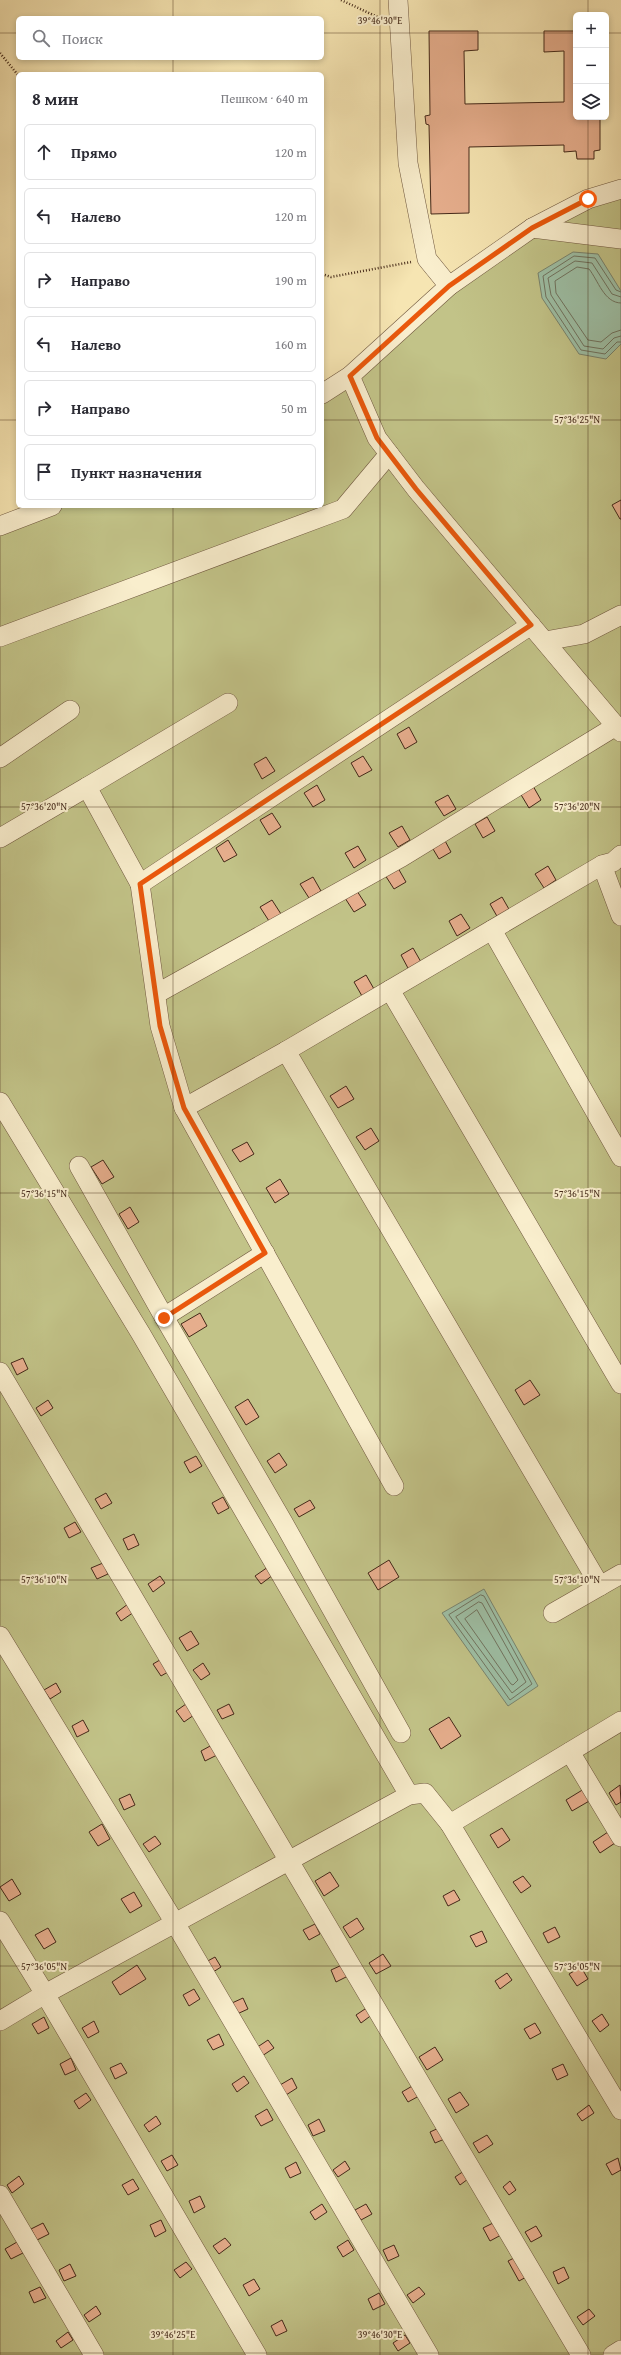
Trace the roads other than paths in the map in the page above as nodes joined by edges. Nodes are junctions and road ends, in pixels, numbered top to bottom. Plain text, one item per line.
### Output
1 (398, 0) edge
2 (621, 189) edge
3 (532, 228) junction
4 (621, 239) edge
5 (449, 286) junction
6 (350, 376) junction
7 (324, 393) edge
8 (389, 454) junction
9 (47, 508) edge
10 (0, 526) edge
11 (621, 615) edge
12 (531, 625) junction
13 (0, 637) edge
14 (545, 641) junction
15 (228, 703) dead end
16 (70, 710) dead end
17 (619, 729) edge
18 (0, 758) edge
19 (87, 787) junction
20 (0, 838) edge
21 (614, 863) edge
22 (140, 884) junction
23 (621, 916) edge
24 (492, 930) junction
25 (390, 990) junction
26 (156, 994) junction
27 (286, 1051) junction
28 (0, 1102) edge
29 (184, 1108) junction
30 (621, 1157) edge
31 (79, 1166) dead end
32 (265, 1253) junction
33 (164, 1318) junction
34 (0, 1372) edge
35 (621, 1384) edge
36 (394, 1486) dead end
37 (621, 1574) edge
38 (600, 1586) junction
39 (553, 1613) dead end
40 (0, 1636) edge
41 (621, 1721) edge
42 (401, 1733) dead end
43 (570, 1752) junction
44 (409, 1795) junction
45 (450, 1824) junction
46 (621, 1837) edge
47 (288, 1861) junction
48 (0, 1921) edge
49 (175, 1923) junction
50 (45, 1994) junction
51 (0, 2021) edge
52 (621, 2110) edge
53 (0, 2195) edge
54 (621, 2350) edge
55 (94, 2355) edge
56 (257, 2355) edge
57 (429, 2355) edge
58 (581, 2355) edge
59 (613, 2355) edge

1 - 5 street
2 - 3 street
3 - 4 street
3 - 5 street
5 - 6 street
6 - 7 street
6 - 8 street
8 - 12 street
8 - 13 street
9 - 10 street
11 - 14 street
12 - 14 street
12 - 22 street
14 - 17 street
15 - 19 street
16 - 18 street
17 - 26 street
19 - 20 street
19 - 22 street
21 - 23 street
21 - 24 street
22 - 26 street
24 - 25 street
24 - 30 street
25 - 27 street
25 - 35 street
26 - 29 street
27 - 29 street
27 - 38 street
28 - 44 street
29 - 32 street
31 - 33 street
32 - 33 street
32 - 36 street
33 - 42 street
34 - 47 street
37 - 38 street
38 - 39 street
40 - 49 street
41 - 43 street
43 - 45 street
43 - 46 street
44 - 45 street
44 - 47 street
45 - 52 street
47 - 49 street
47 - 58 street
48 - 50 street
49 - 50 street
49 - 57 street
50 - 51 street
50 - 56 street
53 - 55 street
54 - 59 street

